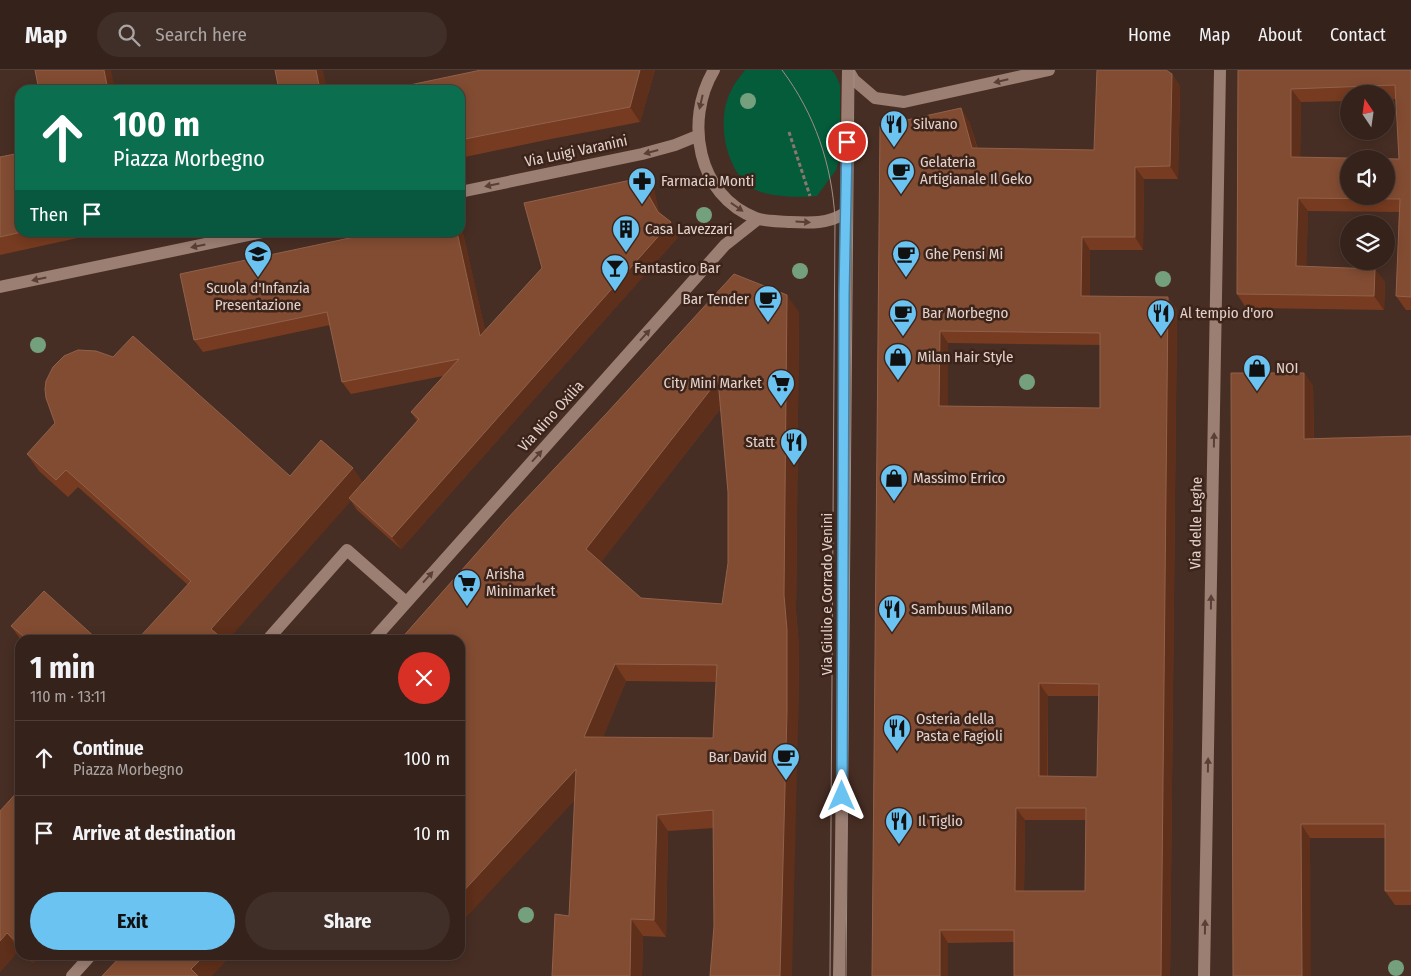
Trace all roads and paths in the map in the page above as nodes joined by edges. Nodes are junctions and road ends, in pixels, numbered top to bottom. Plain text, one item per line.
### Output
1 (714, 70) edge
2 (848, 70) edge
3 (1049, 70) edge
4 (1220, 70) edge
5 (789, 132) dead end
6 (698, 136) junction
7 (465, 191) edge
8 (810, 197) dead end
9 (845, 213) junction
10 (758, 219) junction
11 (239, 237) edge
12 (0, 287) edge
13 (406, 602) junction
14 (272, 635) edge
15 (377, 635) edge
16 (86, 960) edge
17 (72, 976) edge
18 (839, 976) edge
19 (1204, 976) edge

1 -> 6 street
3 -> 2 street
2 - 9 street, Via Giulio e Corrado Venini
19 -> 4 street, Via delle Leghe
5 - 8 path
6 -> 7 street, Via Luigi Varanini
6 -> 10 street
10 -> 9 street
9 - 18 street, Via Giulio e Corrado Venini
13 -> 10 street, Via Nino Oxilia
11 -> 12 street
13 - 14 street
13 - 15 street, Via Nino Oxilia
16 - 17 street

